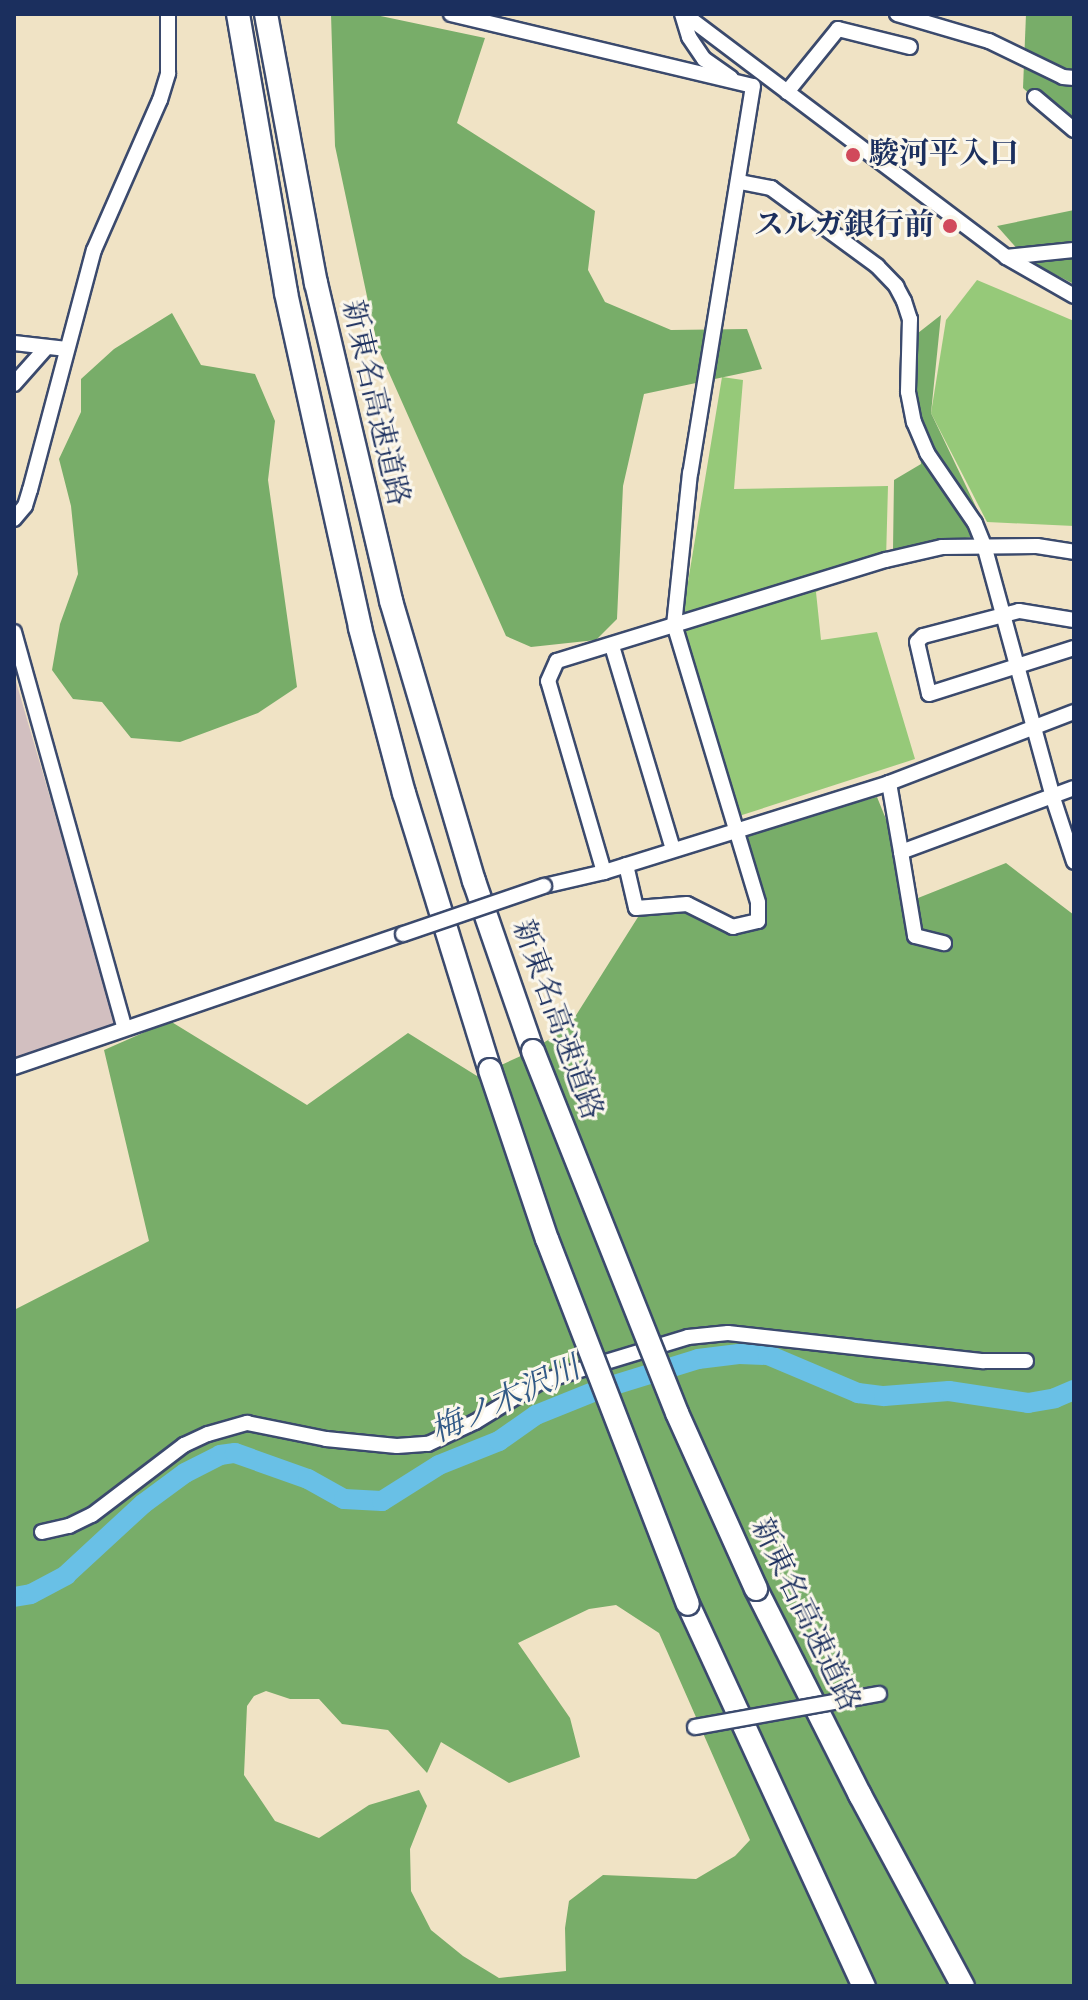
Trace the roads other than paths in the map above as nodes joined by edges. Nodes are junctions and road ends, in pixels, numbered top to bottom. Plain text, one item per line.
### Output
1 (168, 14) edge
2 (238, 14) edge
3 (266, 14) edge
4 (451, 14) edge
5 (683, 14) edge
6 (897, 14) edge
7 (910, 47) dead end
8 (757, 70) junction
9 (1074, 78) edge
10 (753, 86) junction
11 (787, 92) junction
12 (1035, 97) dead end
13 (1074, 130) edge
14 (740, 182) junction
15 (1074, 250) edge
16 (1006, 257) junction
17 (1074, 296) edge
18 (14, 343) edge
19 (46, 348) junction
20 (67, 349) junction
21 (14, 384) edge
22 (14, 519) edge
23 (984, 545) junction
24 (1074, 552) edge
25 (1001, 614) junction
26 (1074, 620) edge
27 (674, 624) junction
28 (14, 632) edge
29 (612, 646) junction
30 (1074, 648) edge
31 (1017, 667) junction
32 (1074, 712) edge
33 (1034, 726) junction
34 (889, 783) junction
35 (1074, 788) edge
36 (1053, 798) junction
37 (734, 829) junction
38 (673, 849) junction
39 (901, 852) junction
40 (1074, 862) edge
41 (626, 865) junction
42 (604, 872) junction
43 (944, 943) dead end
44 (124, 1027) junction
45 (14, 1067) edge
46 (1026, 1361) dead end
47 (42, 1532) dead end
48 (879, 1694) dead end
49 (695, 1727) dead end
50 (961, 1983) edge
51 (864, 1986) edge

1 - 20 street
2 - 51 highway, 新東名高速道路, bridge
3 - 50 highway, 新東名高速道路, bridge
4 - 10 street
5 - 8 street
5 - 10 street
6 - 9 street
7 - 11 street
8 - 10 street
8 - 11 street
10 - 14 street
11 - 16 street
12 - 13 street
14 - 23 street
14 - 27 street
15 - 16 street
16 - 17 street
18 - 19 street
19 - 20 street
19 - 21 street
20 - 22 street
23 - 24 street
23 - 25 street
23 - 27 street
25 - 26 street
25 - 31 street
25 - 31 street
27 - 29 street
27 - 37 street
28 - 44 street
29 - 38 street
29 - 42 street
30 - 31 street
31 - 33 street
32 - 33 street
33 - 34 street
33 - 36 street
34 - 37 street
34 - 39 street
35 - 36 street
36 - 39 street
36 - 40 street
37 - 38 street
37 - 41 street
38 - 41 street
39 - 43 street
41 - 42 street
42 - 44 street, bridge
44 - 45 street
46 - 47 street
48 - 49 street, bridge

